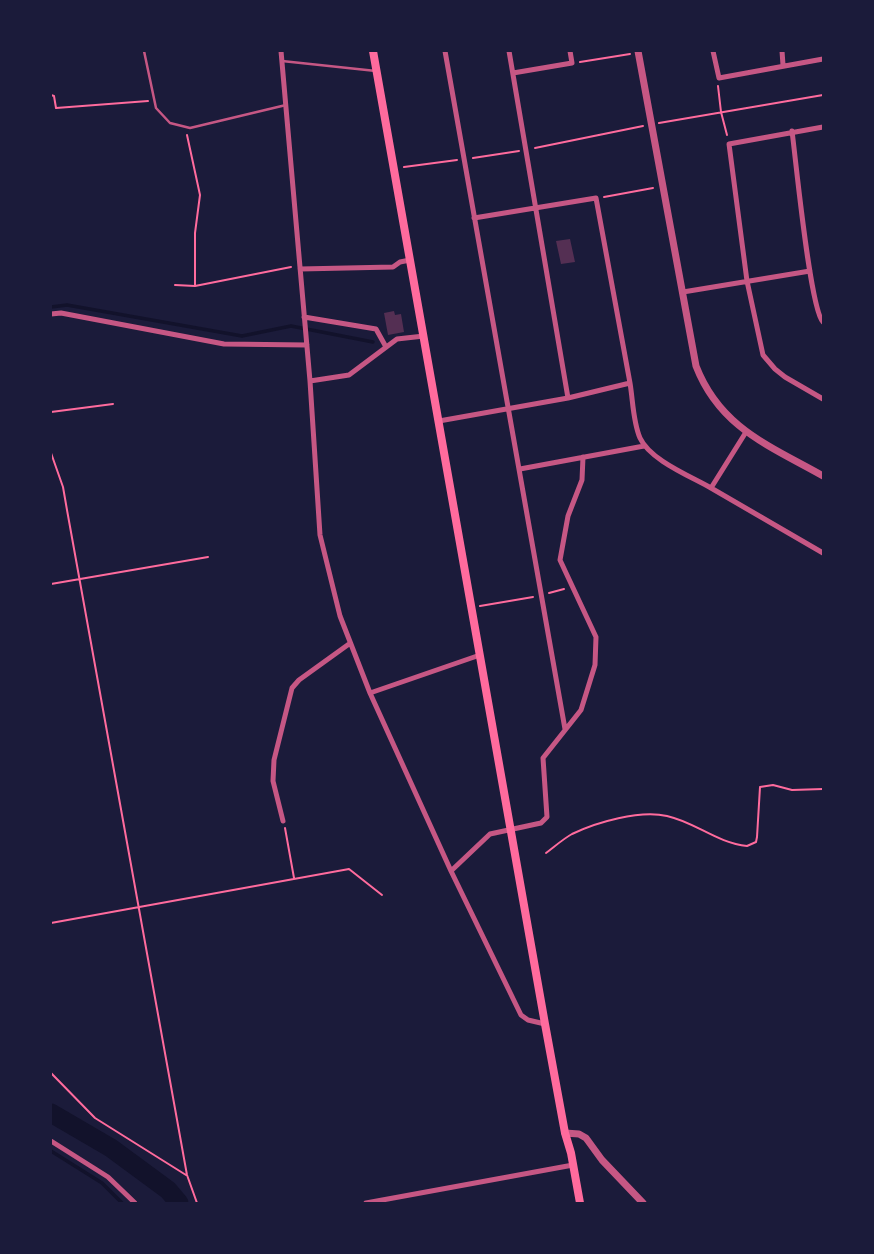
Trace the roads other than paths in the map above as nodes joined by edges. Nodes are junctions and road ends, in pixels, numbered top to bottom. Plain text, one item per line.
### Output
1 (144, 51) edge
2 (281, 51) edge
3 (373, 51) edge
4 (446, 51) edge
5 (509, 51) edge
6 (570, 51) edge
7 (713, 51) edge
8 (782, 51) edge
9 (639, 52) edge
10 (823, 59) edge
11 (282, 61) junction
12 (783, 65) junction
13 (377, 71) junction
14 (513, 73) junction
15 (286, 105) junction
16 (823, 127) edge
17 (792, 131) junction
18 (536, 208) junction
19 (474, 218) junction
20 (410, 260) junction
21 (300, 267) junction
22 (810, 271) junction
23 (747, 281) junction
24 (683, 292) junction
25 (51, 314) edge
26 (304, 321) junction
27 (823, 322) edge
28 (424, 336) junction
29 (307, 345) junction
30 (386, 347) junction
31 (310, 381) junction
32 (630, 383) junction
33 (568, 398) junction
34 (823, 399) edge
35 (507, 409) junction
36 (439, 421) junction
37 (746, 432) junction
38 (644, 446) junction
39 (583, 457) junction
40 (520, 469) junction
41 (823, 476) edge
42 (711, 488) junction
43 (823, 553) edge
44 (349, 643) junction
45 (481, 655) junction
46 (369, 693) junction
47 (565, 729) junction
48 (283, 821) road end
49 (510, 828) junction
50 (451, 871) junction
51 (545, 1024) junction
52 (565, 1133) junction
53 (51, 1141) edge
54 (573, 1165) junction
55 (135, 1203) edge
56 (366, 1203) edge
57 (580, 1203) edge
58 (643, 1203) edge

1 - 15 lane
2 - 11 street
3 - 13 main road
4 - 19 street
5 - 14 street
6 - 14 street
7 - 12 street
8 - 12 street
9 - 24 street
10 - 12 street
11 - 13 lane
11 - 15 street
13 - 20 main road
14 - 18 street
15 - 21 street
16 - 17 street
17 - 22 street
17 - 23 street
18 - 19 street
18 - 32 street
18 - 33 street
19 - 35 street
20 - 21 street
20 - 28 main road
21 - 26 street
22 - 23 street
22 - 27 street
23 - 24 street
23 - 34 street
24 - 37 street
25 - 29 street
26 - 29 street
26 - 30 street
28 - 30 street
28 - 36 main road
29 - 31 street
30 - 31 street
31 - 44 street
32 - 33 street
32 - 38 street
33 - 35 street
35 - 36 street
35 - 40 street
36 - 45 main road
37 - 41 street
37 - 42 street
38 - 39 street
38 - 42 street
39 - 40 street
39 - 47 street
40 - 47 street
42 - 43 street
44 - 46 street
44 - 48 street
45 - 46 street
45 - 49 main road
46 - 50 street
47 - 49 street
49 - 50 street
49 - 51 main road
50 - 51 street
51 - 52 main road
52 - 54 main road
52 - 58 street
53 - 55 street
54 - 56 street
54 - 57 main road

